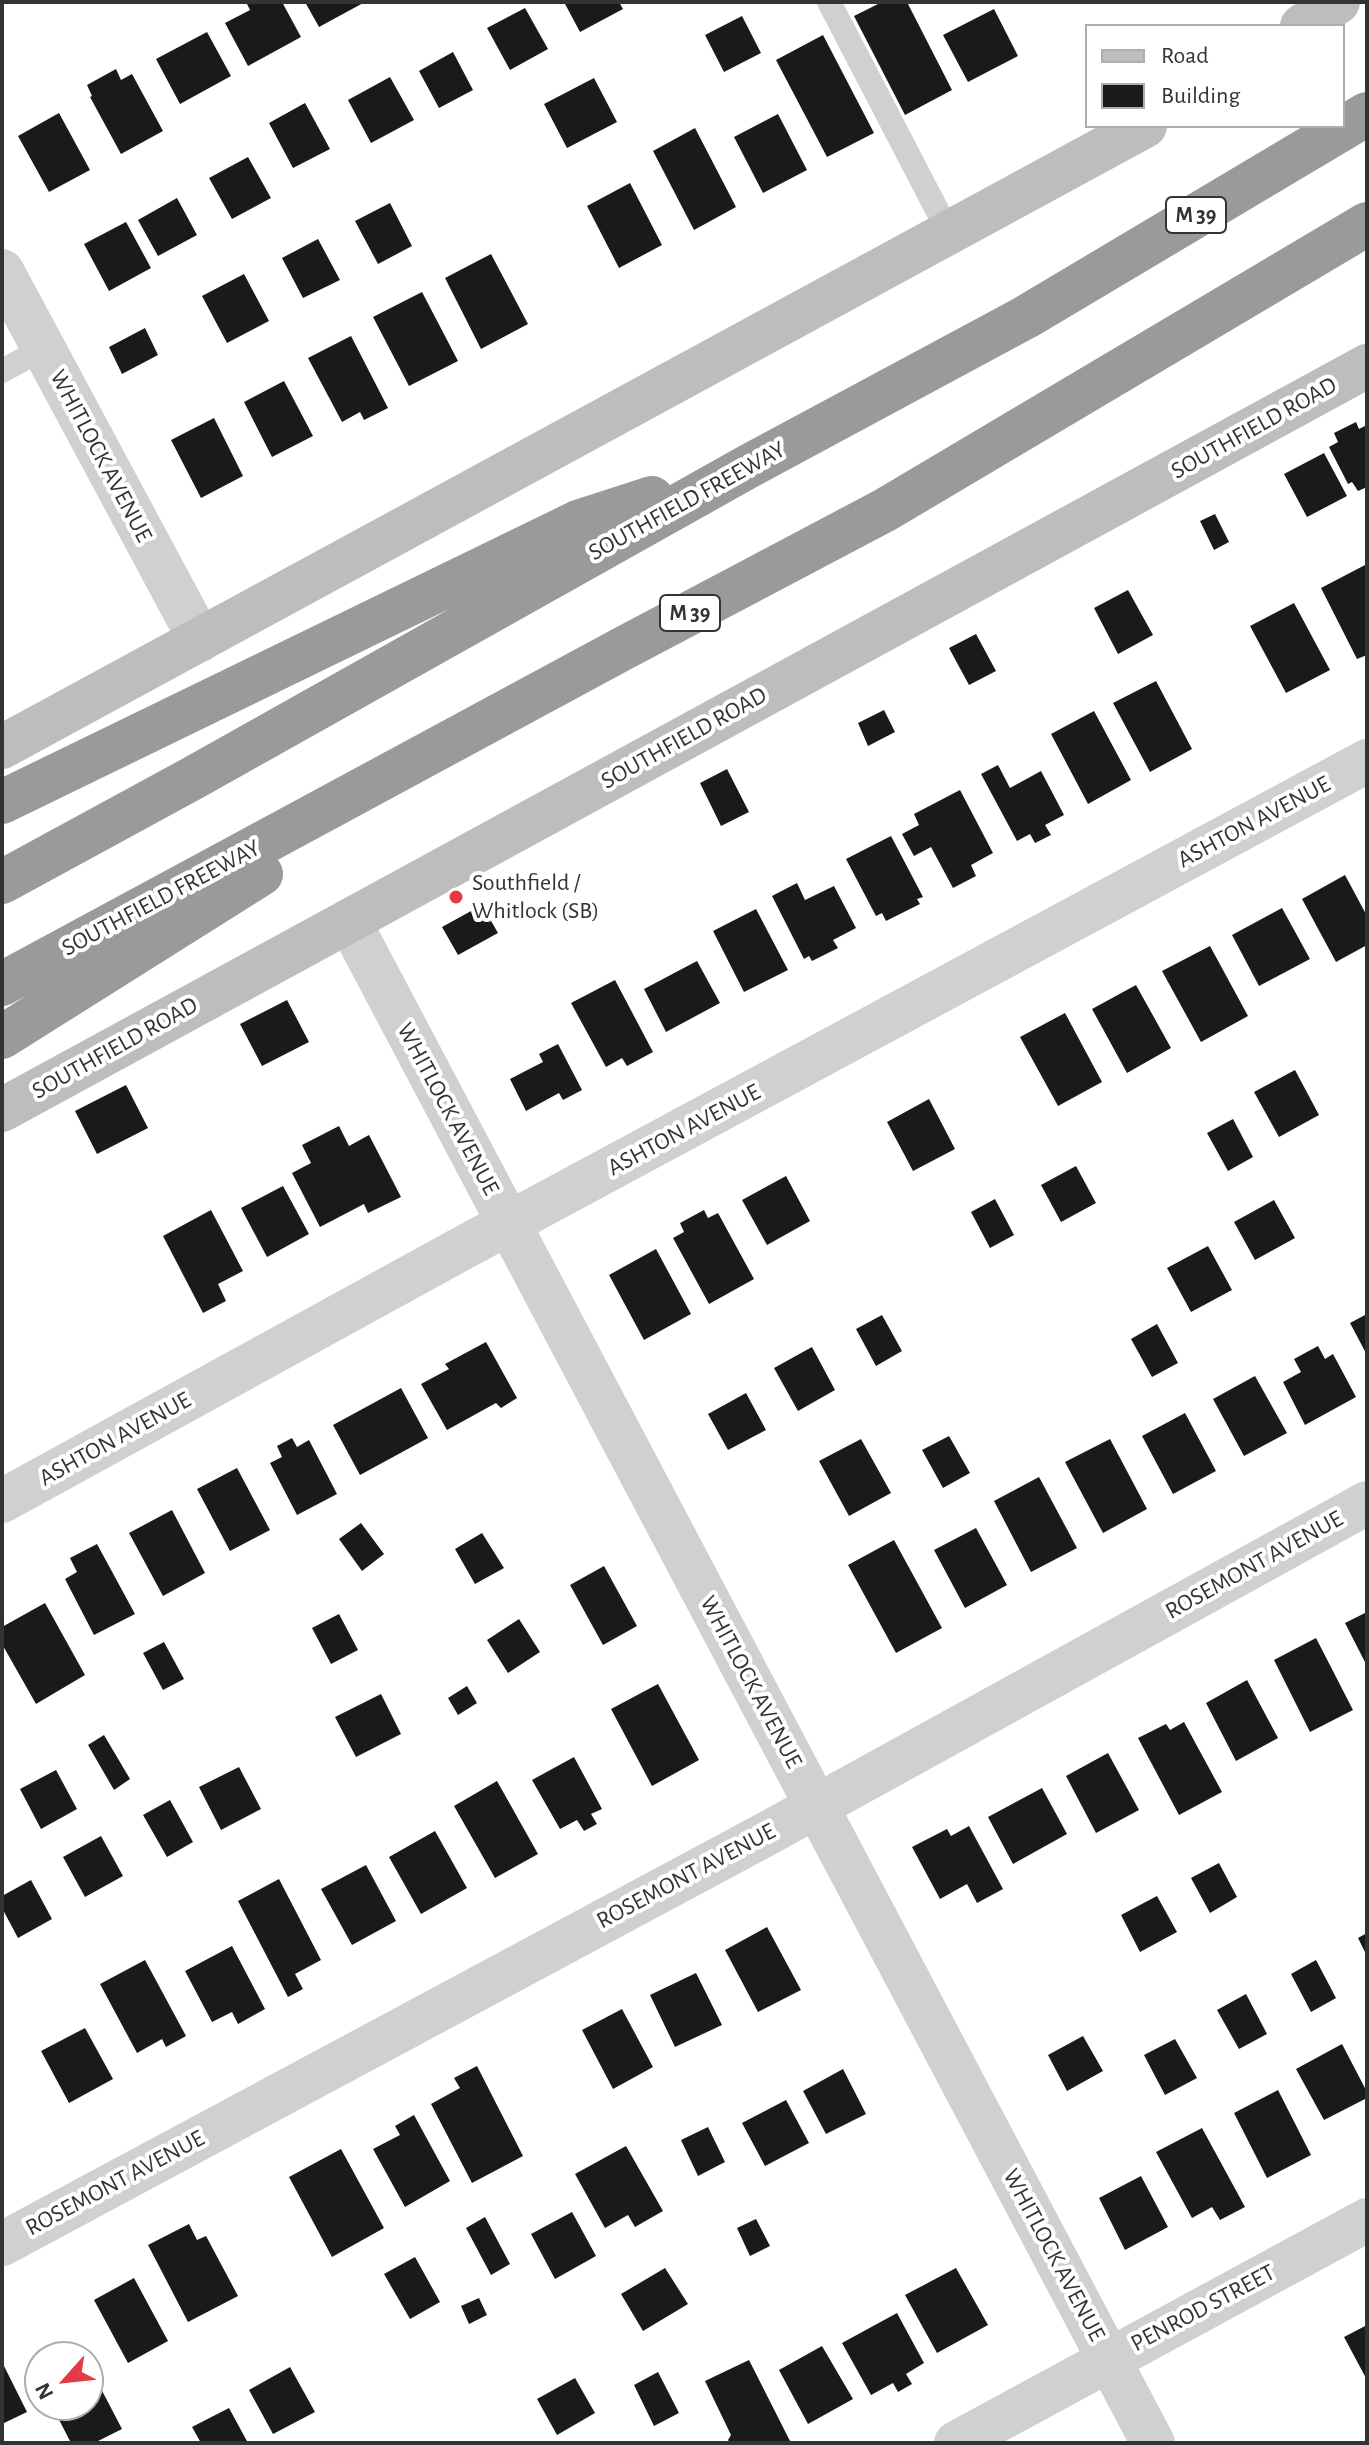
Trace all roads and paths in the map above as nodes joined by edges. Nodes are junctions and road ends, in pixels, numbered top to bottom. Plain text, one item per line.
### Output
1 (829, 2) edge
2 (1338, 2) edge
3 (1305, 24) edge
4 (1367, 114) edge
5 (1345, 127) edge
6 (1141, 128) edge
7 (1343, 128) edge
8 (1367, 224) edge
9 (949, 233) junction
10 (2, 271) edge
11 (44, 348) junction
12 (1367, 366) edge
13 (2, 371) edge
14 (749, 466) junction
15 (200, 640) junction
16 (622, 649) junction
17 (2, 747) edge
18 (1367, 761) edge
19 (2, 802) edge
20 (2, 882) edge
21 (349, 921) junction
22 (2, 984) edge
23 (2, 1037) edge
24 (2, 1110) edge
25 (508, 1225) junction
26 (2, 1501) edge
27 (1367, 1503) edge
28 (816, 1806) junction
29 (1367, 2220) edge
30 (2, 2244) edge
31 (1109, 2359) junction
32 (956, 2443) edge
33 (1153, 2443) edge

1 - 9 lane
2 - 3 main road
4 - 5 highway, SOUTHFIELD FREEWAY / M 39
6 - 9 main road
7 - 14 highway, SOUTHFIELD FREEWAY / M 39
8 - 16 highway, SOUTHFIELD FREEWAY / M 39
9 - 15 main road
10 - 11 street, WHITLOCK AVENUE
11 - 13 lane
11 - 15 street, WHITLOCK AVENUE
12 - 21 main road, SOUTHFIELD ROAD
14 - 19 highway
14 - 20 highway, SOUTHFIELD FREEWAY / M 39
15 - 17 main road
16 - 22 highway, SOUTHFIELD FREEWAY / M 39
16 - 23 highway
18 - 25 street, ASHTON AVENUE
21 - 24 main road, SOUTHFIELD ROAD
21 - 25 street, WHITLOCK AVENUE
25 - 26 street, ASHTON AVENUE
25 - 28 street, WHITLOCK AVENUE
27 - 28 street, ROSEMONT AVENUE
28 - 30 street, ROSEMONT AVENUE
28 - 31 street, WHITLOCK AVENUE
29 - 31 street, PENROD STREET
31 - 32 street, PENROD STREET
31 - 33 street, WHITLOCK AVENUE

